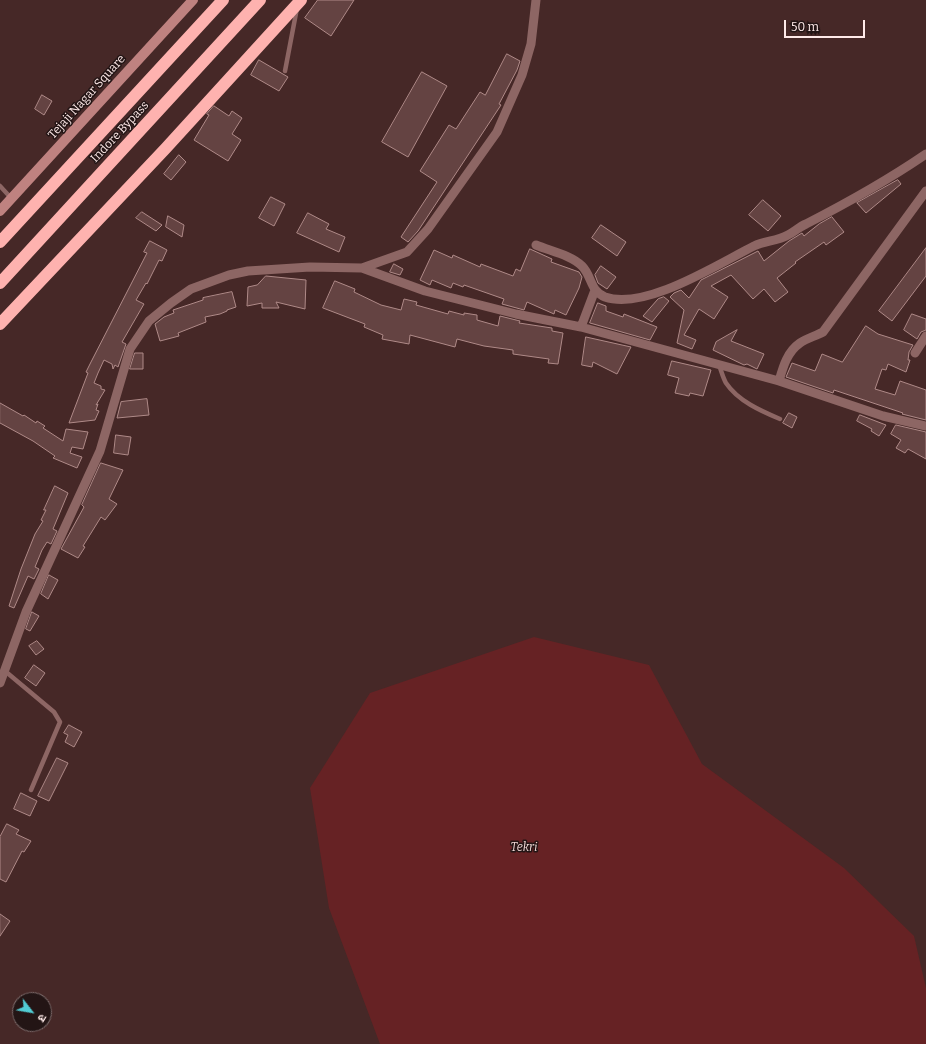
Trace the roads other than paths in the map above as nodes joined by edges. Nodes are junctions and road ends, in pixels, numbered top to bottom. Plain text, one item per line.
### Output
1 (193, 0) edge
2 (223, 0) edge
3 (260, 0) edge
4 (536, 0) edge
5 (299, 1) edge
6 (285, 71) dead end
7 (926, 154) edge
8 (0, 186) edge
9 (926, 191) edge
10 (12, 198) junction
11 (0, 211) edge
12 (0, 242) edge
13 (536, 245) dead end
14 (362, 268) junction
15 (0, 282) edge
16 (595, 290) junction
17 (0, 324) edge
18 (581, 327) junction
19 (926, 336) edge
20 (916, 353) dead end
21 (720, 365) junction
22 (779, 381) junction
23 (780, 419) dead end
24 (926, 426) edge
25 (5, 671) junction
26 (0, 683) edge
27 (32, 790) dead end

1 - 10 street, Tejaji Nagar Square
2 - 12 highway, Indore Bypass
3 - 15 highway, Indore Bypass
4 - 14 street
5 - 6 lane
5 - 17 highway
7 - 16 street
8 - 10 lane
9 - 22 street
10 - 11 street, Tejaji Nagar Square
13 - 16 street
14 - 18 street
14 - 25 street
16 - 18 street
18 - 21 street
19 - 20 street
21 - 22 street
21 - 23 lane
22 - 24 street
25 - 26 street
25 - 27 lane

